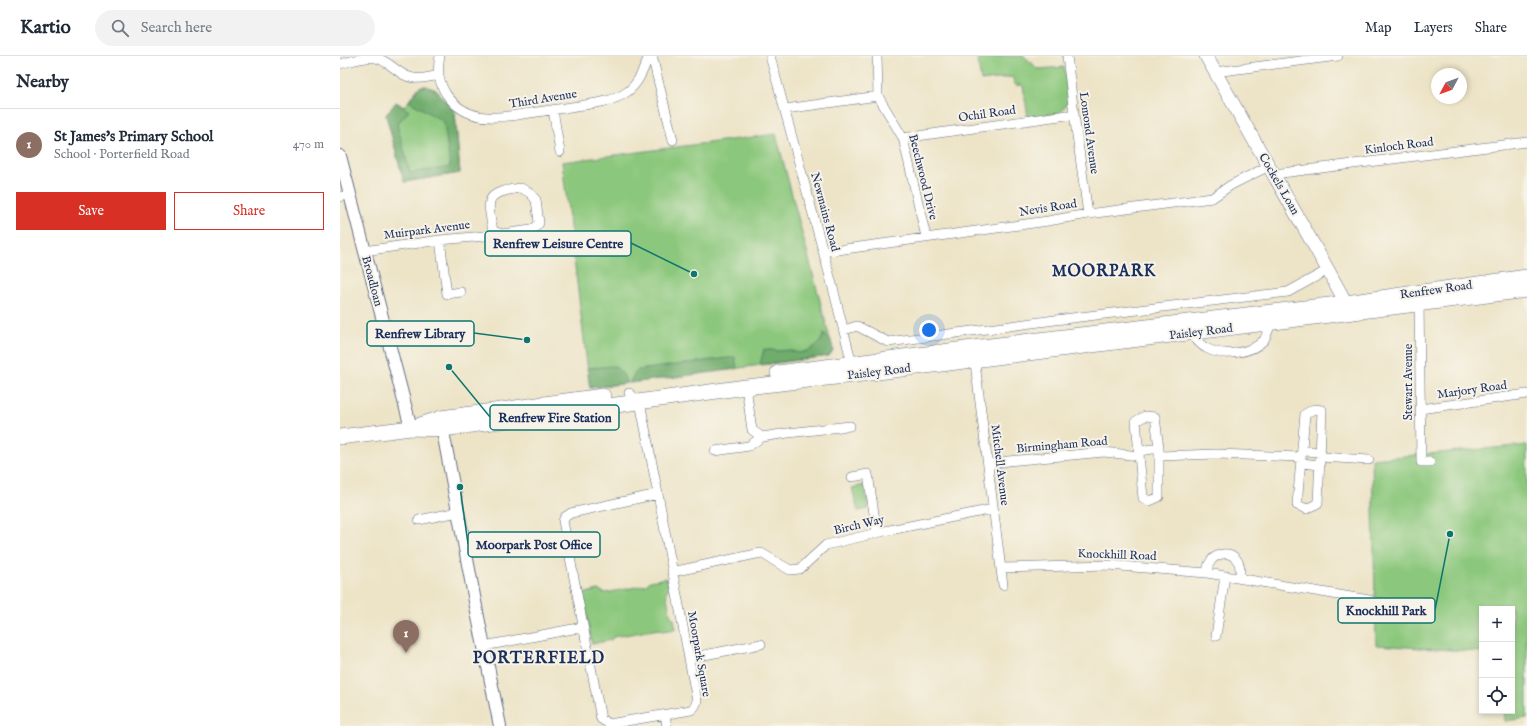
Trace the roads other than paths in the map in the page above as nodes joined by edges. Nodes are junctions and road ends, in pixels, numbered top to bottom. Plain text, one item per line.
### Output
1 (440, 56) edge
2 (649, 56) edge
3 (652, 56) edge
4 (770, 56) edge
5 (877, 56) edge
6 (1067, 56) edge
7 (1206, 56) edge
8 (1338, 56) edge
9 (340, 64) edge
10 (1215, 72) junction
11 (439, 75) junction
12 (878, 96) junction
13 (785, 109) junction
14 (553, 110) junction
15 (1074, 114) junction
16 (903, 138) junction
17 (673, 140) dead end
18 (1527, 142) edge
19 (560, 152) dead end
20 (340, 156) edge
21 (1272, 170) junction
22 (345, 195) edge
23 (1088, 214) junction
24 (493, 231) junction
25 (926, 238) junction
26 (440, 240) junction
27 (364, 251) junction
28 (823, 252) junction
29 (1328, 270) junction
30 (1527, 277) edge
31 (1527, 290) edge
32 (461, 292) dead end
33 (1419, 298) junction
34 (1347, 308) junction
35 (1271, 323) junction
36 (844, 330) junction
37 (1190, 333) junction
38 (974, 354) junction
39 (853, 369) junction
40 (746, 387) junction
41 (1527, 394) edge
42 (635, 397) junction
43 (1420, 409) junction
44 (442, 424) junction
45 (850, 426) dead end
46 (411, 428) junction
47 (340, 437) edge
48 (762, 437) junction
49 (715, 451) dead end
50 (1301, 457) junction
51 (1321, 458) junction
52 (1369, 460) dead end
53 (1430, 462) dead end
54 (988, 465) junction
55 (852, 477) dead end
56 (658, 494) junction
57 (993, 509) junction
58 (458, 512) junction
59 (419, 520) dead end
60 (878, 533) junction
61 (1002, 568) junction
62 (672, 572) junction
63 (1207, 573) junction
64 (1225, 576) junction
65 (1240, 578) junction
66 (1003, 585) dead end
67 (1385, 606) dead end
68 (584, 626) junction
69 (1216, 636) dead end
70 (761, 644) dead end
71 (484, 646) junction
72 (689, 658) junction
73 (665, 715) junction
74 (500, 726) edge
75 (667, 726) edge

1 - 11 street
2 - 14 street, Third Avenue
3 - 17 street
4 - 13 street, Newmains Road
5 - 12 street, Beechwood Drive
6 - 15 street, Lomond Avenue
7 - 10 main road, Cockels Loan
8 - 10 street
9 - 11 street
10 - 21 main road, Cockels Loan
11 - 14 street, Third Avenue
12 - 13 street
12 - 16 street, Beechwood Drive
13 - 28 street, Newmains Road
14 - 19 street
15 - 16 street, Ochil Road
15 - 23 street, Lomond Avenue
16 - 25 street, Beechwood Drive
18 - 21 street, Kinloch Road
20 - 22 street, Broadloan
21 - 23 street, Nevis Road
21 - 29 main road, Cockels Loan
22 - 27 street, Broadloan
23 - 25 street, Nevis Road
24 - 24 street
24 - 26 street, Muirpark Avenue
25 - 28 street, Nevis Road
26 - 27 street, Muirpark Avenue
26 - 32 street
27 - 46 street, Broadloan
28 - 36 street, Newmains Road
29 - 34 main road, Cockels Loan
29 - 36 street
30 - 33 main road, Renfrew Road
31 - 33 main road, Renfrew Road
33 - 34 main road, Renfrew Road
33 - 43 street, Stewart Avenue
34 - 35 main road, Paisley Road
34 - 38 main road, Paisley Road
35 - 37 main road, Paisley Road
35 - 37 street
36 - 39 street, Newmains Road
37 - 38 main road, Paisley Road
38 - 39 main road, Paisley Road
38 - 54 street, Mitchell Avenue
39 - 40 main road, Paisley Road
39 - 42 main road, Paisley Road
40 - 42 main road, Paisley Road
40 - 48 street
41 - 43 street, Marjory Road
42 - 44 main road, Paisley Road
42 - 56 street, Moorpark Square
43 - 53 street, Stewart Avenue
44 - 46 main road, Paisley Road
44 - 58 street
45 - 48 street
46 - 47 main road, Paisley Road
48 - 49 street
50 - 51 street, Birmingham Road
50 - 51 street
50 - 51 street
50 - 54 street, Birmingham Road
51 - 52 street, Birmingham Road
54 - 57 street, Mitchell Avenue
55 - 60 street
56 - 62 street, Moorpark Square
56 - 68 street, Moorpark Square
57 - 60 street, Birch Way
57 - 61 street, Mitchell Avenue
58 - 59 street
58 - 71 street
60 - 62 street, Birch Way
61 - 63 street, Knockhill Road
61 - 66 street, Mitchell Avenue
62 - 72 street, Moorpark Square
63 - 64 street, Knockhill Road
63 - 65 street
64 - 65 street, Knockhill Road
64 - 69 street
65 - 67 street, Knockhill Road
68 - 71 street
68 - 73 street, Moorpark Square
70 - 72 street
71 - 74 street
72 - 73 street, Moorpark Square
73 - 75 street

